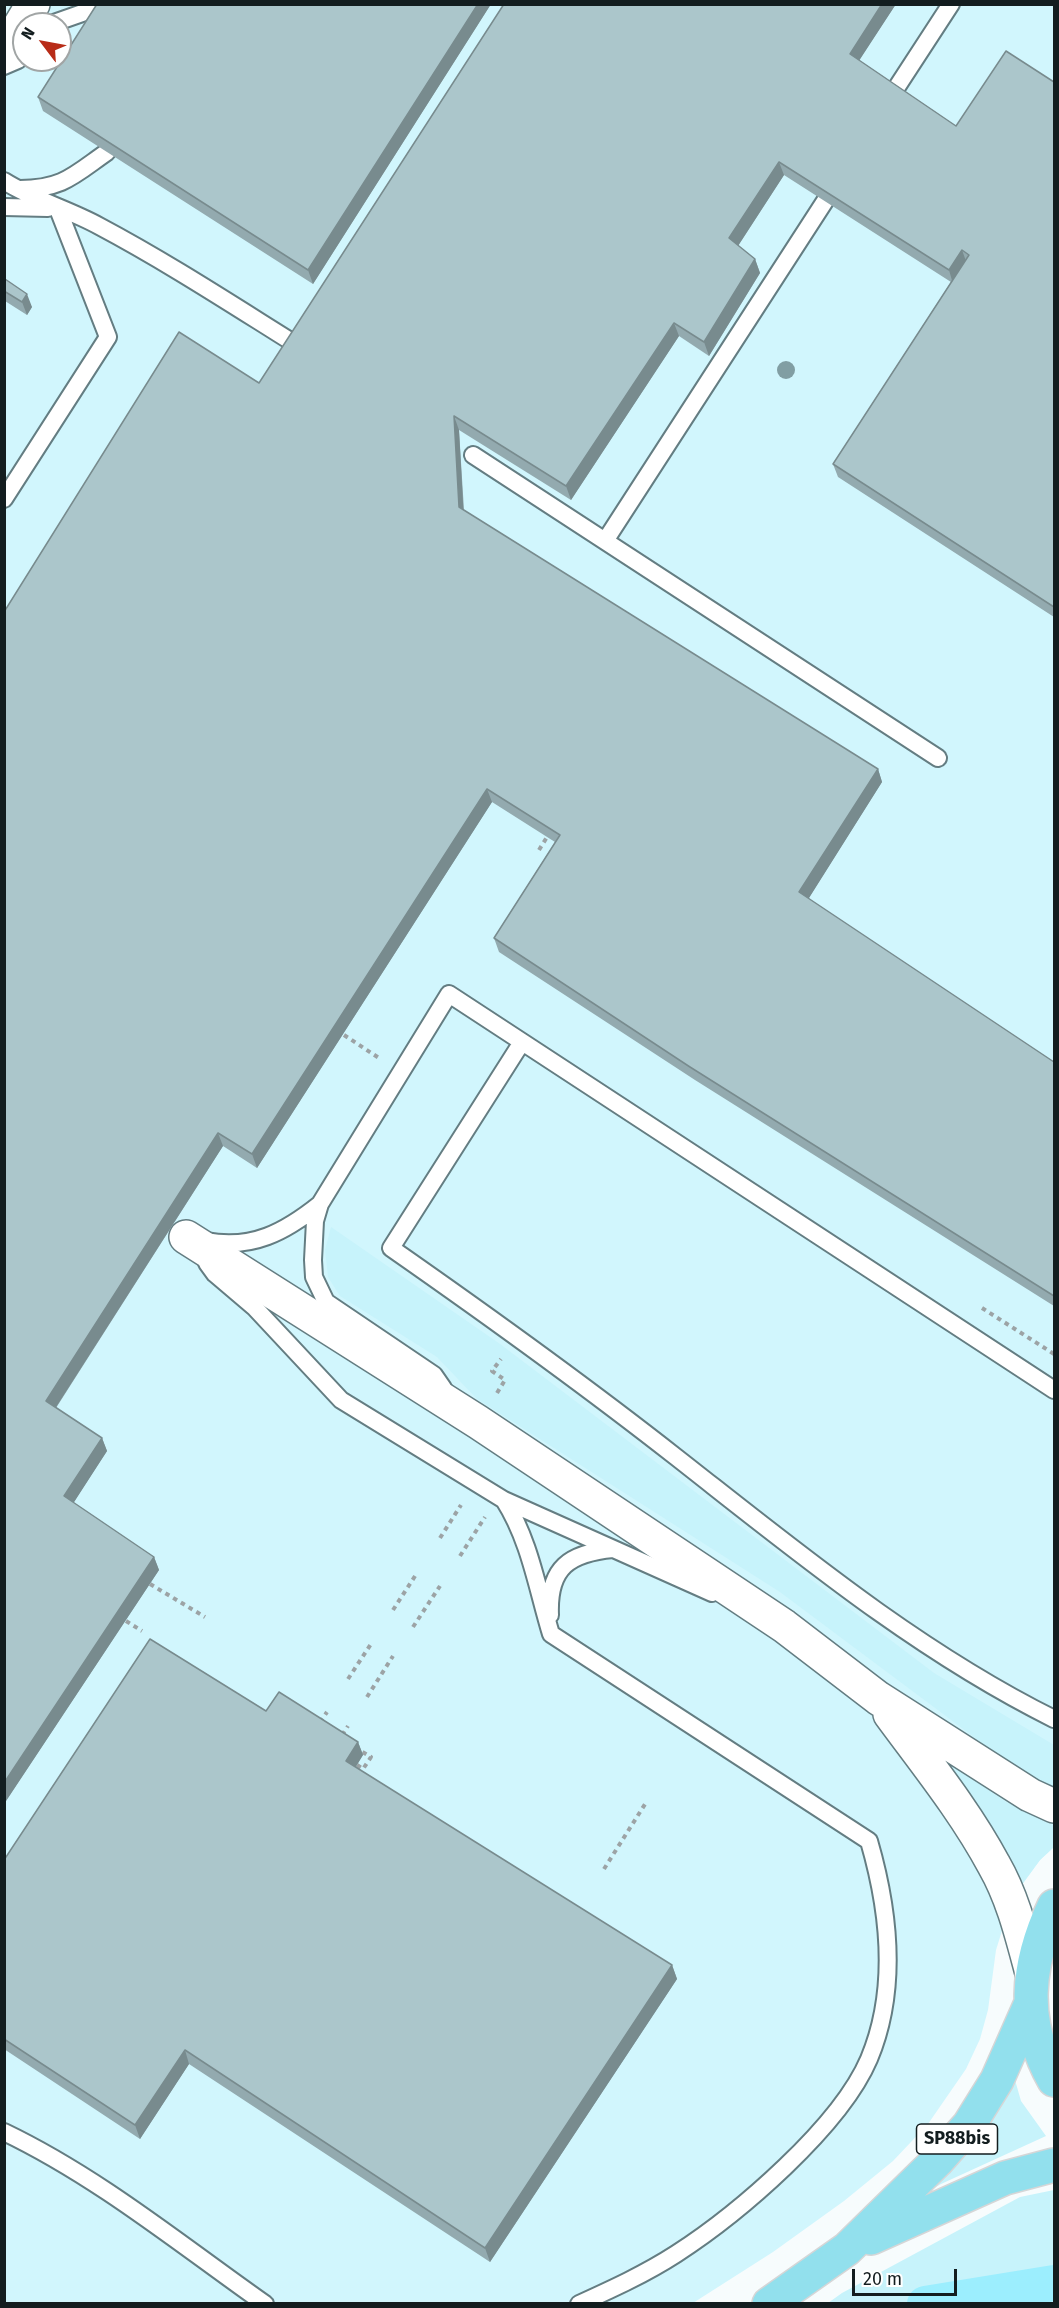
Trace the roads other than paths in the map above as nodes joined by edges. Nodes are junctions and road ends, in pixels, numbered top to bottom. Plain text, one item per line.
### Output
1 (33, 4) edge
2 (108, 4) edge
3 (951, 4) edge
4 (72, 17) edge
5 (4, 52) edge
6 (893, 93) edge
7 (107, 152) edge
8 (11, 185) edge
9 (825, 201) edge
10 (4, 207) edge
11 (58, 209) junction
12 (292, 342) edge
13 (473, 455) dead end
14 (4, 499) edge
15 (605, 541) junction
16 (938, 758) dead end
17 (522, 1042) junction
18 (320, 1204) junction
19 (186, 1237) junction
20 (1054, 1390) edge
21 (456, 1409) junction
22 (497, 1504) junction
23 (613, 1549) junction
24 (784, 1626) junction
25 (551, 1634) junction
26 (878, 1698) junction
27 (1054, 1719) edge
28 (1054, 1806) edge
29 (1054, 1906) edge
30 (1031, 1988) junction
31 (1054, 2080) edge
32 (4, 2132) edge
33 (1054, 2165) edge
34 (848, 2249) junction
35 (265, 2304) edge
36 (579, 2304) edge
37 (769, 2304) edge

1 - 5 street
2 - 4 lane
3 - 6 lane
7 - 8 lane
8 - 11 lane
9 - 15 lane
10 - 11 lane
11 - 12 lane
11 - 14 lane
13 - 15 lane
15 - 16 lane
17 - 18 lane
17 - 20 lane
17 - 27 lane
18 - 19 lane
18 - 21 lane
19 - 21 street
19 - 22 lane
21 - 24 street
22 - 23 lane
22 - 25 lane
23 - 24 lane
23 - 25 lane
24 - 26 street
25 - 36 lane
26 - 28 street
26 - 30 street
29 - 30 main road, SP88bis
30 - 31 main road, SP88bis
30 - 34 main road, SP88bis
32 - 35 lane
33 - 34 main road, SP88bis
34 - 37 main road, SP88bis

